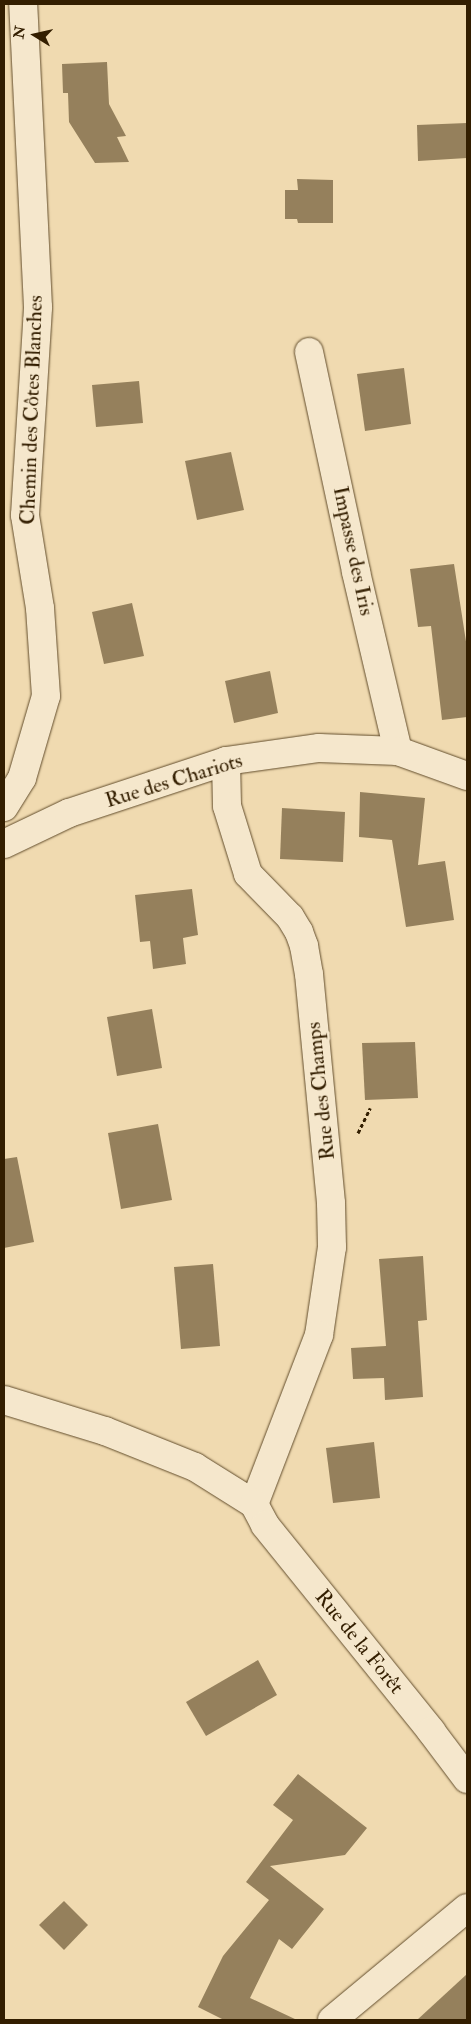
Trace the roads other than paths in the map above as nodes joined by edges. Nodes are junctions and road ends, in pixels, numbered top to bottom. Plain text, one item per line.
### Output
1 (23, 4) edge
2 (309, 352) dead end
3 (398, 751) junction
4 (226, 761) junction
5 (467, 776) edge
6 (4, 807) edge
7 (4, 844) edge
8 (4, 1400) edge
9 (254, 1504) junction
10 (467, 1779) edge
11 (467, 1908) edge
12 (332, 2020) edge

1 - 6 street, Chemin des Côtes Blanches
2 - 3 street, Impasse des Iris
3 - 4 street, Rue des Chariots
3 - 5 street, Rue des Chariots
4 - 7 street, Rue des Chariots
4 - 9 street, Rue des Champs
8 - 9 street, Rue de la Forêt
9 - 10 street, Rue de la Forêt
11 - 12 street

